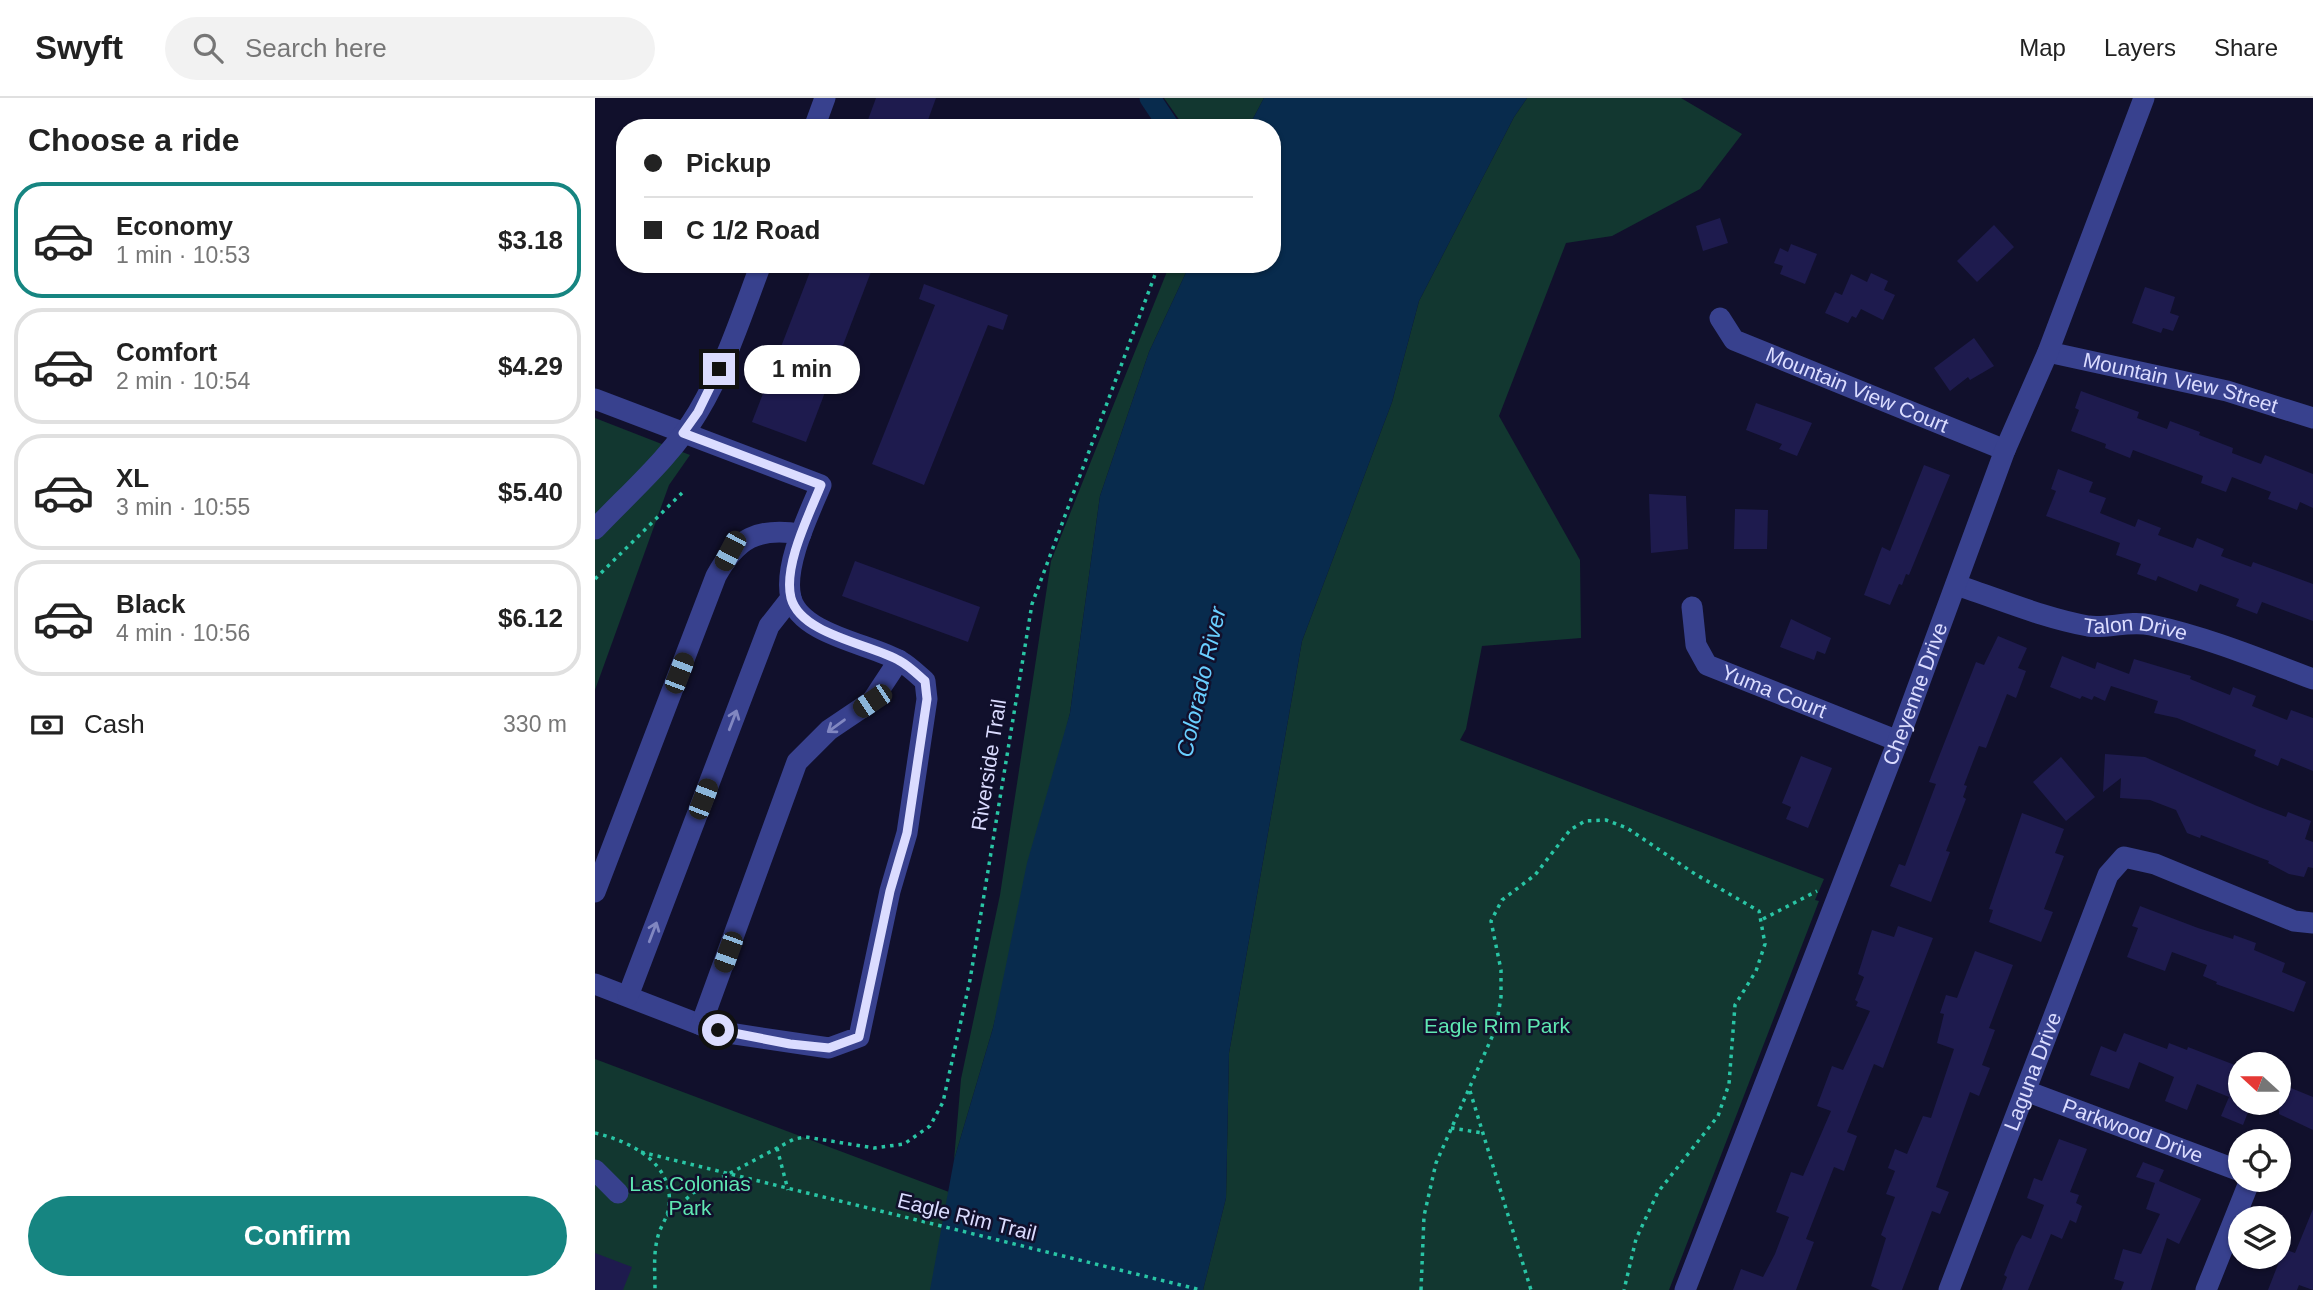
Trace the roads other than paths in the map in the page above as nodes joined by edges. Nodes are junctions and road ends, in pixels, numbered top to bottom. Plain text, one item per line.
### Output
1 (825, 98) edge
2 (2144, 98) edge
3 (817, 119) edge
4 (758, 273) edge
5 (1720, 317) dead end
6 (2048, 352) junction
7 (595, 399) edge
8 (2313, 418) edge
9 (683, 433) junction
10 (2005, 450) junction
11 (595, 529) edge
12 (801, 534) junction
13 (1956, 585) junction
14 (791, 598) junction
15 (1692, 607) dead end
16 (899, 660) junction
17 (2313, 679) edge
18 (1898, 741) junction
19 (595, 892) edge
20 (2313, 923) edge
21 (595, 984) edge
22 (628, 996) junction
23 (701, 1025) junction
24 (2026, 1091) junction
25 (2228, 1167) edge
26 (595, 1170) edge
27 (2245, 1192) edge
28 (618, 1193) dead end
29 (1685, 1290) edge
30 (1949, 1290) edge
31 (2206, 1290) edge

1 - 3 street
2 - 6 street, Cheyenne Drive
4 - 9 street
5 - 10 street, Mountain View Court
6 - 8 street, Mountain View Street
6 - 10 street, Cheyenne Drive
7 - 9 street
9 - 11 street
9 - 12 street
10 - 13 street, Cheyenne Drive
12 - 14 street
12 - 19 street
13 - 17 street, Talon Drive
13 - 18 street, Cheyenne Drive
14 - 16 street
22 -> 14 street
15 - 18 street, Yuma Court
16 -> 23 street
16 - 23 street
18 - 29 street, Cheyenne Drive
20 - 24 street, Laguna Drive
21 - 22 street
22 - 23 street
24 - 25 street, Parkwood Drive
24 - 30 street, Laguna Drive
26 - 28 street
27 - 31 street

